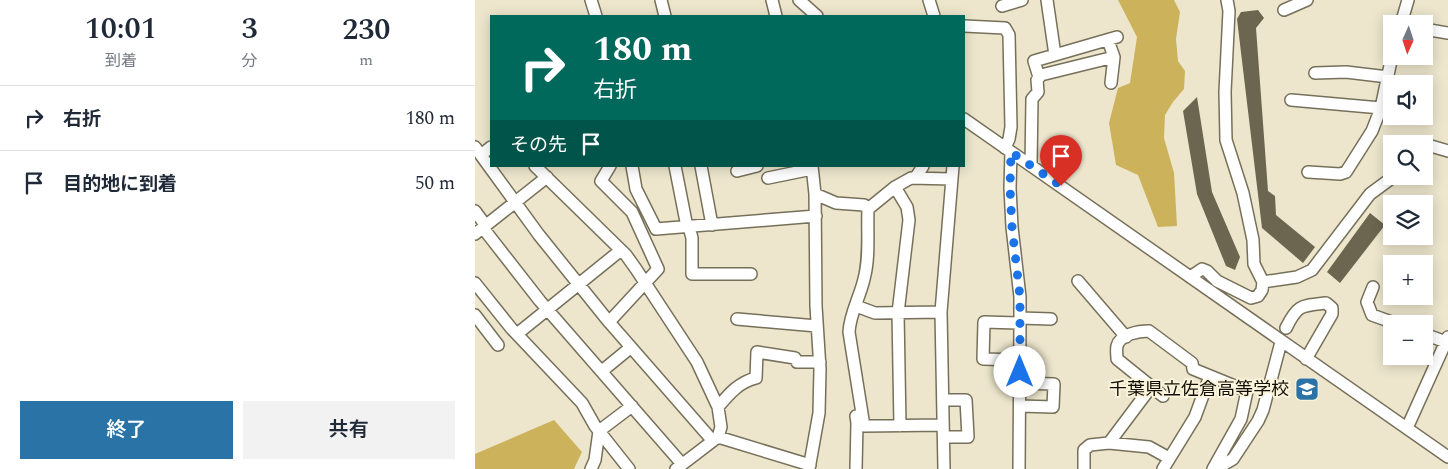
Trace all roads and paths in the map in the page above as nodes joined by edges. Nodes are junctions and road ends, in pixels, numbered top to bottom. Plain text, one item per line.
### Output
1 (591, 0) edge
2 (661, 0) edge
3 (772, 0) edge
4 (799, 0) edge
5 (929, 0) edge
6 (1022, 0) edge
7 (1047, 0) edge
8 (1227, 0) edge
9 (1307, 0) edge
10 (1408, 0) edge
11 (1002, 6) dead end
12 (1284, 10) dead end
13 (596, 15) edge
14 (665, 15) edge
15 (776, 15) edge
16 (816, 15) edge
17 (934, 15) edge
18 (1404, 15) edge
19 (965, 26) edge
20 (1433, 30) edge
21 (1448, 33) edge
22 (1055, 55) junction
23 (1114, 57) junction
24 (1315, 73) dead end
25 (1383, 76) edge
26 (1039, 77) junction
27 (1111, 83) dead end
28 (1383, 99) edge
29 (1291, 100) dead end
30 (1381, 108) junction
31 (965, 124) edge
32 (490, 147) edge
33 (1433, 147) edge
34 (1008, 150) junction
35 (478, 151) edge
36 (1448, 151) edge
37 (1031, 166) junction
38 (536, 167) edge
39 (609, 167) edge
40 (632, 167) edge
41 (675, 167) edge
42 (701, 167) edge
43 (753, 167) edge
44 (922, 167) edge
45 (953, 167) edge
46 (812, 168) edge
47 (737, 171) dead end
48 (1308, 172) dead end
49 (547, 177) junction
50 (916, 177) junction
51 (768, 178) dead end
52 (952, 179) junction
53 (1383, 184) edge
54 (895, 187) junction
55 (815, 194) junction
56 (515, 202) junction
57 (868, 209) junction
58 (475, 212) edge
59 (816, 216) junction
60 (712, 225) junction
61 (688, 227) junction
62 (481, 230) edge
63 (621, 250) junction
64 (751, 274) dead end
65 (1190, 277) junction
66 (1078, 281) dead end
67 (1263, 282) junction
68 (646, 283) junction
69 (475, 284) edge
70 (579, 284) junction
71 (1373, 286) dead end
72 (856, 306) junction
73 (549, 309) junction
74 (941, 312) junction
75 (898, 313) junction
76 (475, 315) edge
77 (737, 319) dead end
78 (1051, 319) dead end
79 (1383, 319) edge
80 (1020, 321) junction
81 (609, 322) junction
82 (817, 326) junction
83 (1286, 328) dead end
84 (849, 330) junction
85 (517, 334) junction
86 (1126, 336) junction
87 (1433, 336) edge
88 (1447, 340) edge
89 (1281, 342) junction
90 (498, 345) dead end
91 (630, 348) junction
92 (1306, 359) junction
93 (1020, 360) junction
94 (820, 362) junction
95 (602, 371) junction
96 (1210, 376) junction
97 (1020, 383) junction
98 (1151, 387) junction
99 (1163, 396) dead end
100 (943, 400) junction
101 (632, 406) junction
102 (1020, 406) junction
103 (718, 407) junction
104 (943, 425) junction
105 (900, 426) junction
106 (1407, 428) junction
107 (599, 431) junction
108 (944, 437) junction
109 (715, 438) junction
110 (1109, 444) junction
111 (1169, 458) junction
112 (1448, 458) edge
113 (810, 467) edge
114 (678, 468) edge
115 (591, 469) edge
116 (629, 469) edge
117 (855, 469) edge
118 (944, 469) edge
119 (1019, 469) edge
120 (1084, 469) edge
121 (1163, 469) edge
122 (1218, 469) edge

1 - 13 street
2 - 14 street
3 - 15 street
4 - 16 street
5 - 17 street
6 - 11 street
7 - 22 street
8 - 67 street
9 - 12 street
10 - 18 street
19 - 34 street
20 - 21 street
22 - 23 street
22 - 26 street
23 - 26 street
23 - 27 street
24 - 25 street
26 - 37 street
28 - 30 street
29 - 30 street
30 - 48 street
31 - 34 street
32 - 35 street
33 - 36 street
34 - 37 street
34 - 80 street
35 - 56 street
37 - 65 street
38 - 49 street
39 - 68 street
40 - 61 street
41 - 61 street
42 - 60 street
43 - 47 street
44 - 50 street
45 - 52 street
46 - 51 street
46 - 55 street
49 - 56 street
49 - 63 street
50 - 52 street
50 - 54 street
52 - 74 street
53 - 67 street
54 - 57 street
54 - 75 street
55 - 57 street
55 - 59 street
56 - 62 street
56 - 70 street
57 - 72 street
58 - 62 street
59 - 60 street
59 - 82 street
60 - 61 street
61 - 64 street
62 - 73 street
63 - 68 street
63 - 70 street
65 - 67 street
65 - 89 street
66 - 86 street
68 - 81 street
68 - 103 street
69 - 85 street
70 - 73 street
70 - 81 street
71 - 79 street
72 - 75 street
72 - 84 street
73 - 85 street
73 - 95 street
74 - 75 street
74 - 100 street
75 - 105 street
76 - 90 street
77 - 82 street
78 - 80 street
80 - 93 street
80 - 93 street
81 - 91 street
82 - 94 street
83 - 92 street
84 - 105 street
84 - 117 street
85 - 107 street
86 - 96 street
86 - 98 street
87 - 88 street
88 - 106 street
89 - 92 street
89 - 122 street
91 - 95 street
91 - 109 street
92 - 106 street
93 - 97 street
94 - 103 street
94 - 113 street
95 - 101 street
96 - 111 street
96 - 122 street
97 - 102 street
97 - 102 street
98 - 99 street
98 - 110 street
100 - 104 street
100 - 108 street
101 - 107 street
101 - 114 street
102 - 119 street
103 - 109 street
104 - 105 street
104 - 108 street
106 - 112 street
107 - 115 street
107 - 116 street
108 - 118 street
109 - 113 street
109 - 114 street
110 - 111 street
110 - 120 street
111 - 121 street

